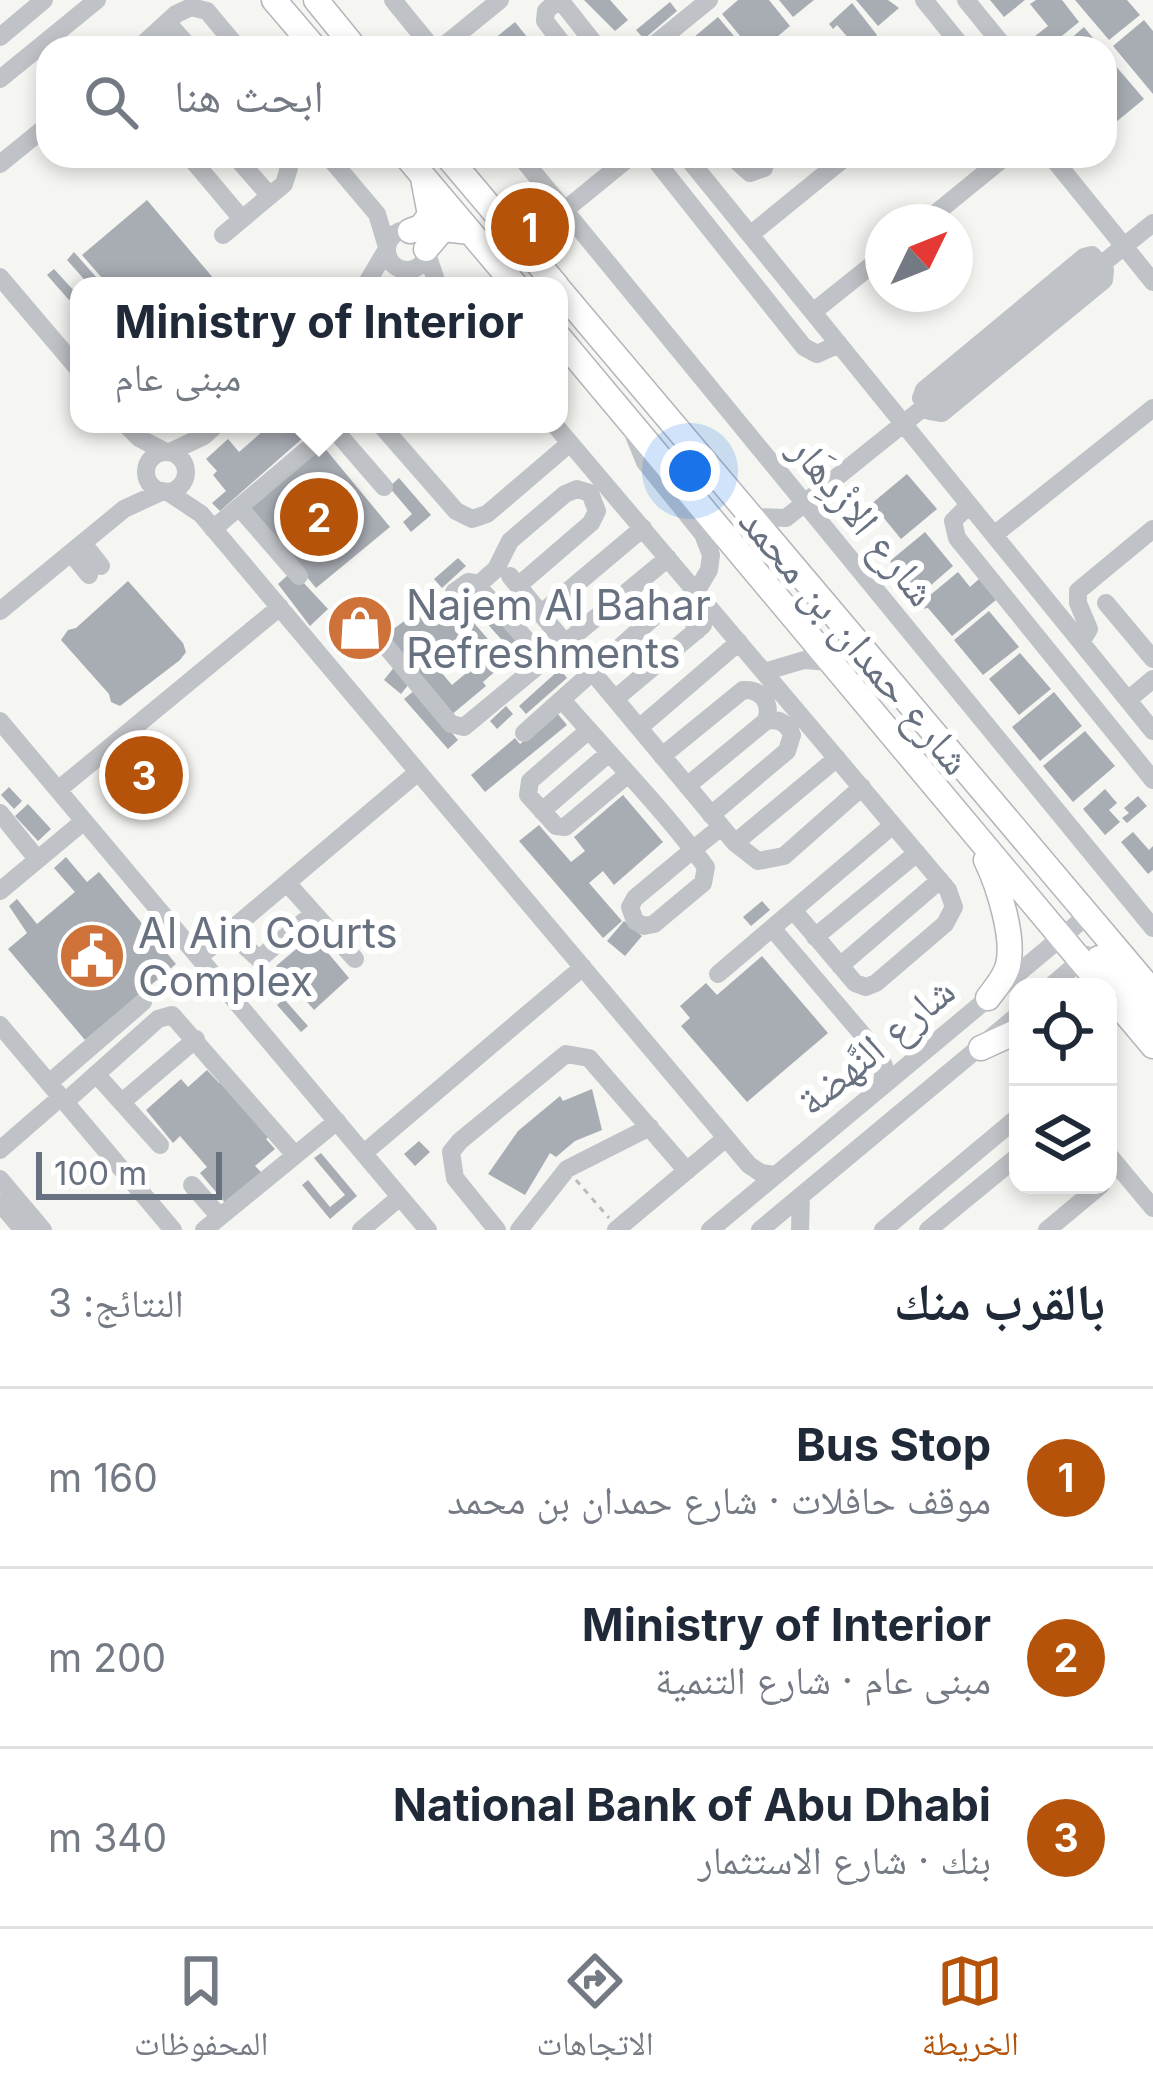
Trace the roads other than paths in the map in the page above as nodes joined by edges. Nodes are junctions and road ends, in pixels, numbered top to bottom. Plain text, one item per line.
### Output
1 (44, 0) edge
2 (97, 0) edge
3 (274, 0) edge
4 (301, 0) edge
5 (393, 0) edge
6 (500, 0) edge
7 (558, 0) edge
8 (709, 0) edge
9 (924, 0) edge
10 (966, 0) edge
11 (323, 4) edge
12 (167, 22) junction
13 (53, 36) edge
14 (152, 36) edge
15 (179, 36) edge
16 (226, 36) edge
17 (305, 36) edge
18 (347, 36) edge
19 (425, 36) edge
20 (452, 36) edge
21 (557, 36) edge
22 (588, 36) edge
23 (665, 36) edge
24 (953, 36) edge
25 (995, 36) edge
26 (0, 37) edge
27 (36, 50) edge
28 (0, 79) edge
29 (36, 135) edge
30 (0, 164) edge
31 (199, 168) edge
32 (246, 168) edge
33 (289, 168) edge
34 (338, 168) edge
35 (415, 168) edge
36 (416, 168) edge
37 (457, 168) edge
38 (530, 168) edge
39 (617, 168) edge
40 (662, 168) edge
41 (697, 168) edge
42 (833, 168) edge
43 (991, 168) edge
44 (1067, 168) edge
45 (270, 196) junction
46 (947, 204) edge
47 (565, 210) junction
48 (377, 214) junction
49 (242, 219) junction
50 (1153, 223) edge
51 (470, 232) junction
52 (224, 235) dead end
53 (751, 235) junction
54 (417, 240) junction
55 (1124, 246) junction
56 (387, 248) junction
57 (404, 270) junction
58 (865, 270) edge
59 (0, 277) edge
60 (372, 277) edge
61 (386, 277) edge
62 (419, 277) edge
63 (434, 277) edge
64 (508, 277) edge
65 (550, 277) edge
66 (1153, 282) edge
67 (568, 299) edge
68 (813, 312) junction
69 (839, 344) junction
70 (568, 348) edge
71 (70, 359) edge
72 (1153, 408) edge
73 (625, 414) junction
74 (904, 424) junction
75 (131, 433) edge
76 (137, 433) edge
77 (205, 433) edge
78 (209, 433) edge
79 (327, 433) edge
80 (331, 433) edge
81 (388, 433) edge
82 (562, 433) edge
83 (570, 443) junction
84 (167, 452) junction
85 (404, 452) junction
86 (146, 469) junction
87 (186, 474) junction
88 (165, 492) junction
89 (804, 504) junction
90 (969, 505) junction
91 (238, 507) junction
92 (124, 509) junction
93 (752, 517) junction
94 (787, 518) junction
95 (207, 521) junction
96 (643, 528) junction
97 (1153, 529) edge
98 (994, 535) junction
99 (77, 548) junction
100 (782, 553) junction
101 (668, 558) junction
102 (500, 563) junction
103 (95, 570) dead end
104 (299, 576) dead end
105 (478, 585) junction
106 (519, 585) junction
107 (454, 592) dead end
108 (696, 592) junction
109 (1106, 603) dead end
110 (280, 608) junction
111 (0, 611) edge
112 (542, 613) junction
113 (716, 615) junction
114 (697, 631) junction
115 (739, 642) junction
116 (1081, 642) junction
117 (565, 643) junction
118 (384, 644) dead end
119 (543, 658) junction
120 (1153, 659) edge
121 (831, 662) junction
122 (764, 672) junction
123 (594, 674) junction
124 (1153, 680) edge
125 (615, 699) junction
126 (1128, 700) junction
127 (563, 701) junction
128 (0, 721) edge
129 (766, 721) junction
130 (639, 728) junction
131 (589, 730) junction
132 (1153, 731) edge
133 (524, 734) dead end
134 (609, 753) junction
135 (662, 756) junction
136 (837, 758) junction
137 (914, 760) junction
138 (418, 772) junction
139 (630, 777) junction
140 (1153, 780) edge
141 (687, 786) junction
142 (862, 787) junction
143 (58, 790) junction
144 (542, 811) junction
145 (0, 813) edge
146 (84, 820) junction
147 (716, 821) junction
148 (893, 825) junction
149 (975, 836) junction
150 (7, 837) edge
151 (735, 844) junction
152 (917, 853) junction
153 (38, 860) junction
154 (940, 880) junction
155 (287, 883) junction
156 (0, 891) edge
157 (1081, 907) junction
158 (793, 910) junction
159 (314, 913) junction
160 (772, 928) junction
161 (1153, 928) edge
162 (229, 932) junction
163 (815, 937) junction
164 (1061, 937) junction
165 (1094, 949) junction
166 (199, 957) junction
167 (355, 959) dead end
168 (839, 964) junction
169 (583, 967) junction
170 (718, 974) dead end
171 (1060, 978) edge
172 (1102, 978) edge
173 (817, 980) junction
174 (1153, 992) edge
175 (988, 998) junction
176 (143, 1002) dead end
177 (1117, 1003) edge
178 (1153, 1020) edge
179 (1117, 1021) edge
180 (1009, 1024) edge
181 (0, 1025) edge
182 (1009, 1035) edge
183 (196, 1039) junction
184 (1153, 1047) edge
185 (981, 1048) junction
186 (879, 1054) junction
187 (912, 1060) junction
188 (96, 1074) junction
189 (882, 1086) junction
190 (58, 1094) junction
191 (122, 1102) junction
192 (337, 1121) junction
193 (838, 1123) junction
194 (1009, 1125) edge
195 (650, 1127) junction
196 (726, 1138) junction
197 (160, 1145) dead end
198 (0, 1148) edge
199 (364, 1153) junction
200 (295, 1155) junction
201 (1009, 1163) edge
202 (749, 1165) junction
203 (1117, 1165) edge
204 (687, 1171) junction
205 (774, 1175) junction
206 (0, 1179) edge
207 (192, 1185) dead end
208 (1089, 1194) edge
209 (751, 1195) junction
210 (400, 1197) junction
211 (794, 1201) junction
212 (0, 1203) edge
213 (1153, 1208) edge
214 (212, 1224) edge
215 (761, 1228) edge
216 (616, 1229) edge
217 (23, 1230) edge
218 (43, 1230) edge
219 (173, 1230) edge
220 (361, 1230) edge
221 (428, 1230) edge
222 (497, 1230) edge
223 (518, 1230) edge
224 (710, 1230) edge
225 (787, 1230) edge
226 (800, 1230) edge
227 (883, 1230) edge
228 (928, 1230) edge
229 (1047, 1230) edge

1 - 26 street
2 - 13 street
3 - 17 main road
4 - 11 main road
5 - 19 street
6 - 20 street
7 - 21 street
7 - 22 street
8 - 23 street
9 - 24 street
10 - 25 street
11 - 18 main road
12 - 14 street
12 - 15 street
12 - 16 street
27 - 28 street
29 - 30 street
31 - 49 street
32 - 45 street
33 - 45 street
34 - 48 street
35 - 54 main road
36 - 51 main road
37 - 65 main road, شارع حمدان بن محمد
38 - 47 street, شارع الازْدِهَار
39 - 47 street
40 - 69 street
41 - 53 street
42 - 53 street
43 - 46 street
44 - 55 street
45 - 49 street
47 - 89 street, شارع الازْدِهَار
48 - 54 street
48 - 56 street
49 - 52 street
50 - 55 street
51 - 54 main road
51 - 64 main road
53 - 68 street
54 - 56 street
54 - 57 street
54 - 63 street
55 - 66 street
55 - 74 street
56 - 57 street
56 - 60 street
57 - 61 street
57 - 62 street
58 - 68 street
59 - 71 street
67 - 93 main road, شارع حمدان بن محمد
68 - 69 street
69 - 74 street
70 - 73 main road, شارع حمدان بن محمد
72 - 98 street
73 - 108 street
73 - 121 main road, شارع حمدان بن محمد
74 - 89 street
74 - 90 street
75 - 86 street
76 - 84 street
77 - 84 street
78 - 87 street
79 - 91 street
80 - 85 street
81 - 85 street
82 - 83 street
83 - 85 street
83 - 96 street
84 - 86 street
84 - 87 street
86 - 88 street
86 - 92 street
87 - 88 street
87 - 95 street
88 - 92 street
88 - 95 street
89 - 94 street
89 - 161 street, شارع الازْدِهَار
90 - 98 street
90 - 140 street
91 - 95 street
91 - 104 street
92 - 99 street
93 - 94 street
93 - 100 main road, شارع حمدان بن محمد
94 - 100 street
95 - 110 street
96 - 101 street
96 - 112 street
97 - 116 street
98 - 116 street
99 - 103 street
99 - 111 street
100 - 157 main road, شارع حمدان بن محمد
101 - 108 street
101 - 117 street
102 - 105 street
102 - 106 street
102 - 106 street
105 - 107 street
105 - 119 street
106 - 112 street
108 - 113 street
109 - 120 street
110 - 138 street
110 - 143 street
112 - 117 street
113 - 114 street
113 - 115 street
114 - 123 street
114 - 125 street
115 - 122 street
115 - 130 street
116 - 126 street
117 - 119 street
118 - 119 street
121 - 122 street
121 - 137 main road, شارع حمدان بن محمد
122 - 136 street
123 - 125 street
123 - 127 street
124 - 126 street
125 - 130 street
126 - 132 street
127 - 131 street
127 - 133 street
128 - 143 street
129 - 135 street
129 - 141 street
129 - 147 street
130 - 135 street
131 - 134 street
131 - 144 street
134 - 139 street
134 - 144 street
135 - 139 street
135 - 141 street
136 - 142 street
136 - 151 street
137 - 149 main road, شارع حمدان بن محمد
137 - 157 main road
138 - 155 street
138 - 169 street
139 - 144 street
139 - 147 street
141 - 147 street
142 - 148 street
142 - 151 street
143 - 146 street
145 - 150 street
146 - 153 street
146 - 166 street
147 - 151 street
148 - 152 street
148 - 158 street
149 - 164 main road, شارع حمدان بن محمد
149 - 175 main road
150 - 153 street
152 - 154 street
152 - 163 street
153 - 156 street
154 - 168 street
154 - 168 street
155 - 159 street
155 - 162 street
157 - 164 street, شارع النَّهضة
157 - 165 main road, شارع حمدان بن محمد
158 - 160 street
158 - 163 street
159 - 162 street
159 - 167 street
160 - 170 street
160 - 173 street
162 - 166 street
163 - 168 street
164 - 165 main road, شارع حمدان بن محمد
164 - 175 street, شارع النَّهضة
165 - 171 street
165 - 172 main road, شارع حمدان بن محمد
165 - 174 main road, شارع حمدان بن محمد
165 - 178 main road
166 - 192 street
168 - 173 street
169 - 196 street
169 - 199 street
173 - 186 street
175 - 187 street, شارع النَّهضة
176 - 190 street
177 - 184 main road, شارع حمدان بن محمد
179 - 184 main road
180 - 185 street, شارع النَّهضة
181 - 190 street
182 - 185 main road
183 - 188 street
183 - 191 street
183 - 200 street
185 - 211 street, شارع النَّهضة
186 - 187 street
186 - 189 street
187 - 189 street, شارع النَّهضة
188 - 190 street
188 - 191 street
189 - 193 street, شارع النَّهضة
190 - 198 street
190 - 219 street
191 - 197 street
192 - 199 street
192 - 200 street
193 - 205 street, شارع النَّهضة
193 - 211 street
194 - 227 street
195 - 204 street
195 - 222 street
195 - 223 street
196 - 202 street
196 - 204 street
199 - 210 street
200 - 214 street
201 - 228 street
202 - 205 street
202 - 209 street
203 - 213 street
204 - 216 street
205 - 209 street, شارع النَّهضة
206 - 218 street
207 - 214 street
208 - 229 street
209 - 224 street, شارع النَّهضة
210 - 220 street
210 - 221 street
211 - 215 street, شارع النَّهضة
211 - 226 street
212 - 217 street
215 - 225 street

